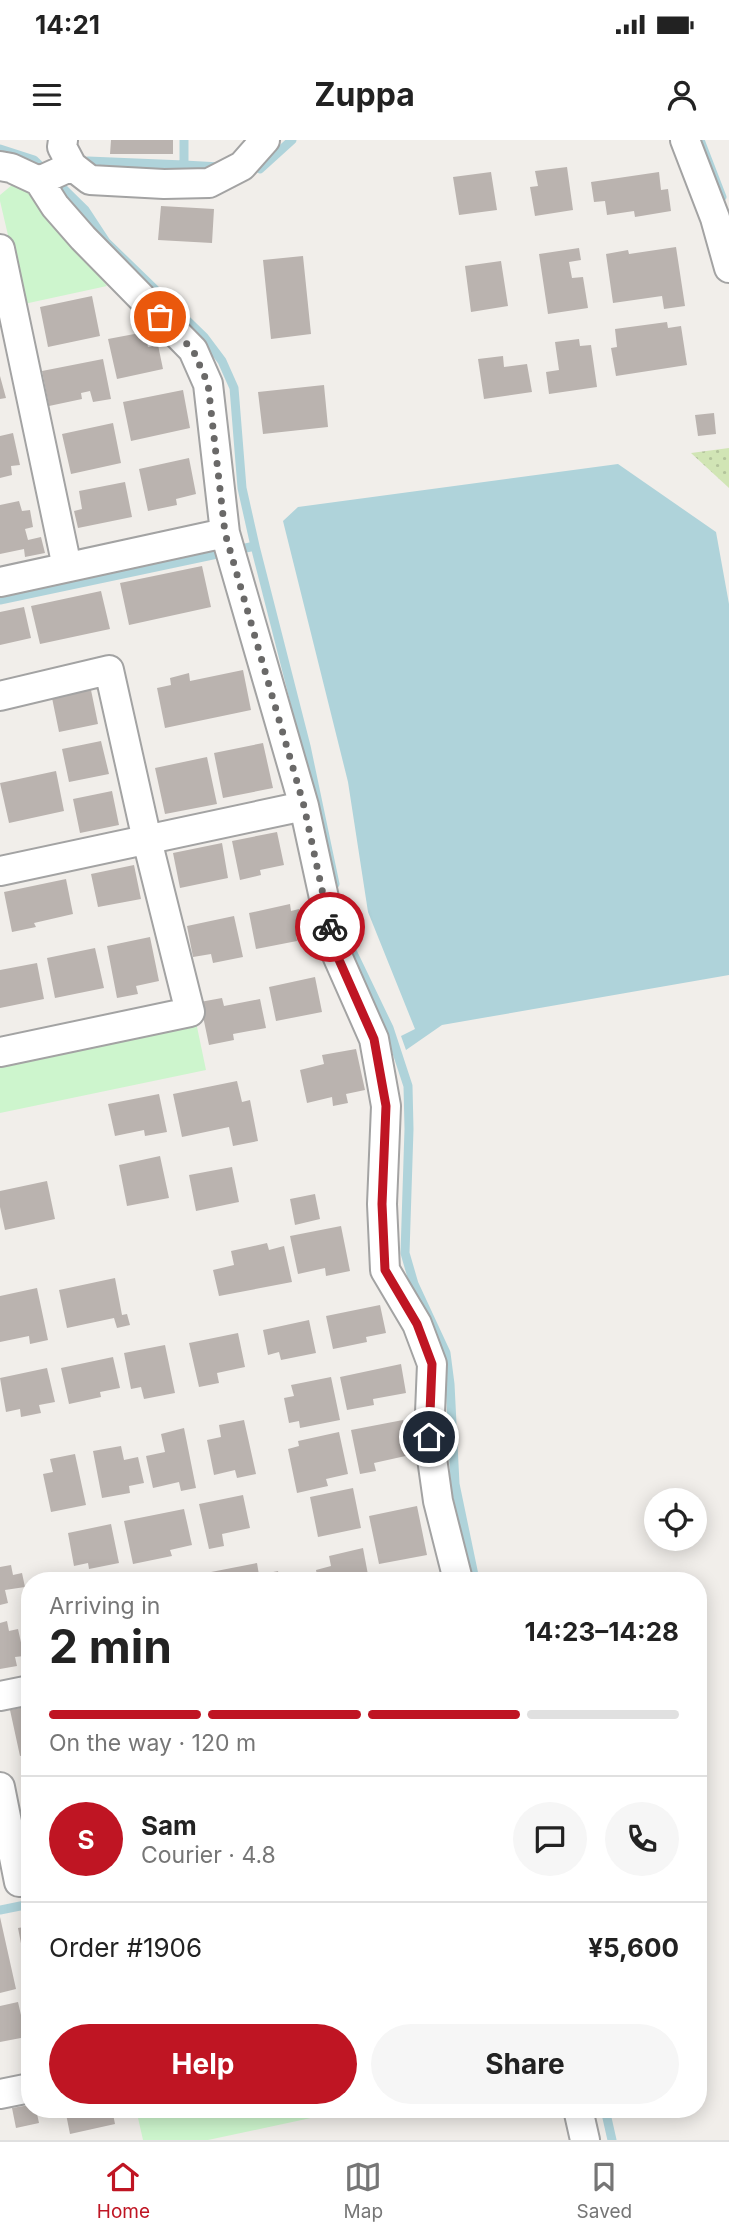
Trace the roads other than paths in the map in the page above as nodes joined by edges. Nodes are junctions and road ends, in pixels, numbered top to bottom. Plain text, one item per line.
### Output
1 (265, 140) edge
2 (685, 140) edge
3 (75, 162) edge
4 (0, 166) edge
5 (39, 181) junction
6 (0, 249) edge
7 (729, 268) edge
8 (229, 545) junction
9 (67, 567) junction
10 (0, 582) edge
11 (0, 696) edge
12 (304, 806) junction
13 (147, 840) junction
14 (0, 871) edge
15 (0, 1052) edge
16 (456, 1572) edge
17 (21, 1692) edge
18 (0, 1696) edge
19 (0, 1787) edge
20 (16, 1883) edge
21 (21, 2090) edge
22 (0, 2094) edge
23 (580, 2118) edge
24 (585, 2140) edge

1 - 3 street
2 - 7 street
3 - 5 street
4 - 5 street
5 - 8 street
6 - 9 street
8 - 9 street
8 - 12 street
9 - 10 street
11 - 13 street
12 - 13 street
12 - 16 street
13 - 14 street
13 - 15 street
17 - 18 street
19 - 20 street
21 - 22 street
23 - 24 street

